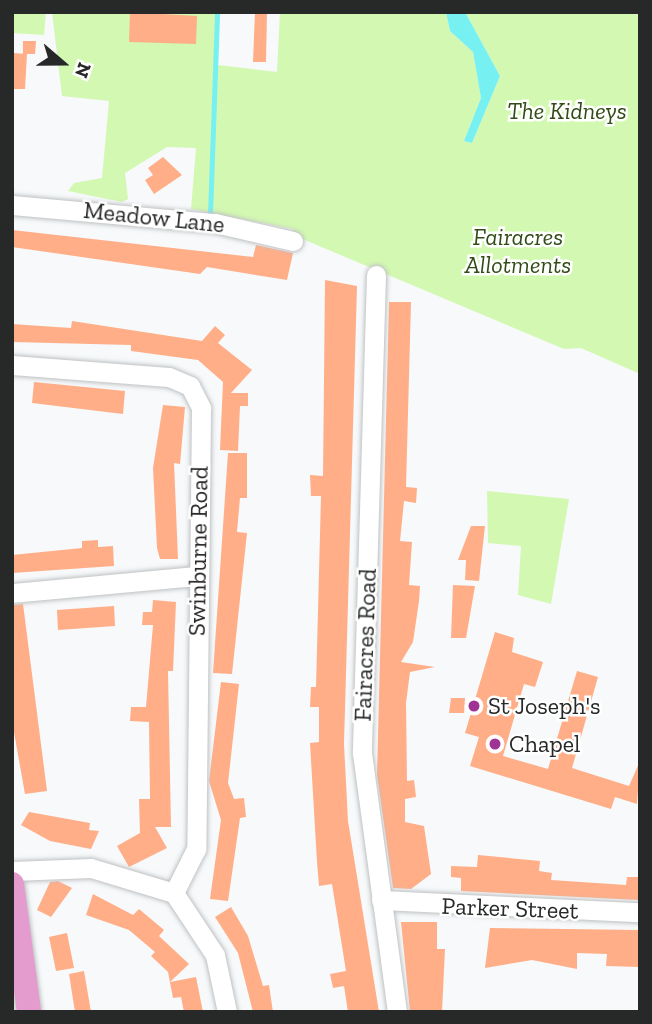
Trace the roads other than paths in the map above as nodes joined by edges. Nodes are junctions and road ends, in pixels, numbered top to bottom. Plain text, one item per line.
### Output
1 (12, 205) edge
2 (293, 242) dead end
3 (376, 275) dead end
4 (12, 365) edge
5 (197, 576) junction
6 (12, 593) edge
7 (12, 871) edge
8 (12, 884) edge
9 (174, 893) junction
10 (381, 900) junction
11 (640, 912) edge
12 (19, 982) edge
13 (29, 1012) edge
14 (227, 1012) edge
15 (397, 1012) edge

1 - 2 street, Meadow Lane
3 - 10 street, Fairacres Road
4 - 5 street, Swinburne Road
5 - 6 street
5 - 9 street, Swinburne Road
7 - 9 street
8 - 12 main road
9 - 14 street
10 - 11 street, Parker Street
10 - 15 street, Fairacres Road
12 - 13 main road

